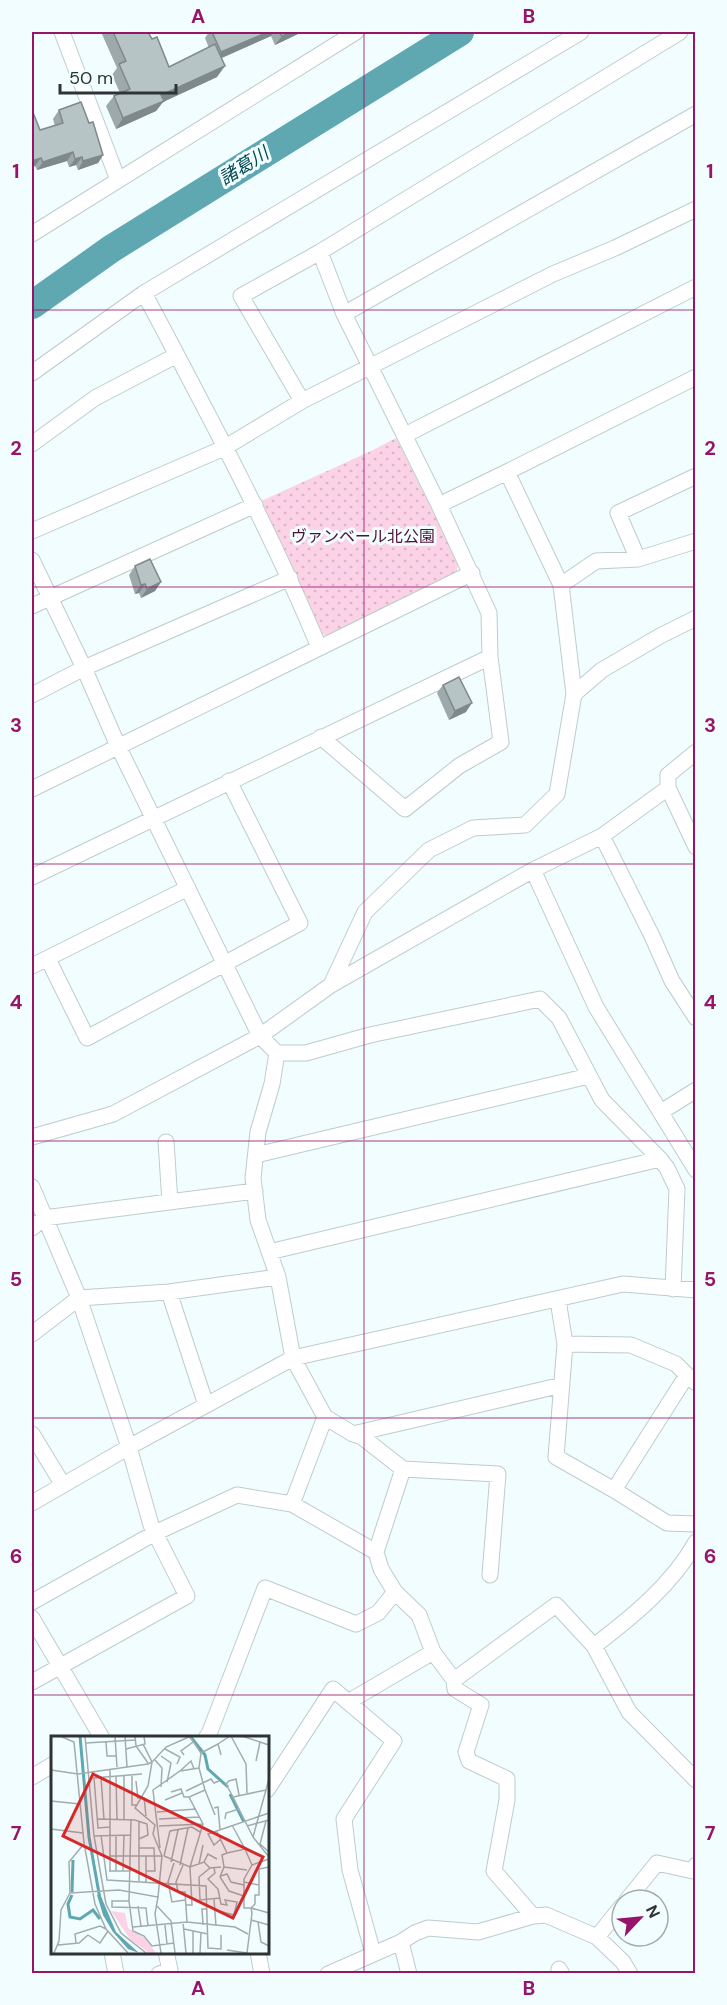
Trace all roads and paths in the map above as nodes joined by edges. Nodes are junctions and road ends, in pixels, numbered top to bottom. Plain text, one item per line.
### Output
1 (62, 32) edge
2 (356, 32) edge
3 (581, 32) edge
4 (680, 32) edge
5 (696, 114) edge
6 (118, 180) junction
7 (696, 209) edge
8 (32, 234) edge
9 (320, 252) junction
10 (696, 287) edge
11 (144, 293) junction
12 (344, 314) junction
13 (177, 355) junction
14 (372, 367) junction
15 (32, 373) edge
16 (696, 377) edge
17 (302, 401) junction
18 (405, 435) junction
19 (32, 444) edge
20 (224, 448) junction
21 (507, 472) junction
22 (696, 476) edge
23 (439, 504) junction
24 (255, 505) junction
25 (32, 531) edge
26 (696, 541) edge
27 (638, 559) junction
28 (32, 560) edge
29 (472, 573) junction
30 (290, 578) junction
31 (561, 585) junction
32 (48, 597) junction
33 (32, 606) edge
34 (696, 618) edge
35 (319, 647) junction
36 (490, 657) junction
37 (84, 668) junction
38 (32, 694) edge
39 (574, 694) junction
40 (321, 737) junction
41 (118, 746) junction
42 (696, 753) edge
43 (229, 781) junction
44 (668, 788) junction
45 (32, 789) edge
46 (153, 817) junction
47 (602, 836) junction
48 (696, 847) edge
49 (533, 870) junction
50 (32, 877) edge
51 (188, 888) junction
52 (48, 958) junction
53 (225, 964) junction
54 (32, 966) edge
55 (331, 985) junction
56 (696, 1018) edge
57 (260, 1036) junction
58 (277, 1053) junction
59 (590, 1076) junction
60 (696, 1090) edge
61 (661, 1112) junction
62 (32, 1137) edge
63 (166, 1142) dead end
64 (256, 1155) junction
65 (660, 1159) junction
66 (696, 1170) edge
67 (32, 1187) edge
68 (255, 1191) junction
69 (170, 1202) junction
70 (44, 1218) junction
71 (32, 1228) edge
72 (269, 1252) junction
73 (278, 1277) junction
74 (673, 1289) junction
75 (696, 1290) edge
76 (169, 1292) junction
77 (79, 1298) junction
78 (558, 1300) junction
79 (32, 1334) edge
80 (565, 1344) junction
81 (293, 1358) junction
82 (691, 1379) edge
83 (562, 1385) junction
84 (206, 1405) junction
85 (325, 1417) junction
86 (32, 1434) edge
87 (353, 1434) junction
88 (129, 1447) junction
89 (403, 1469) junction
90 (63, 1485) junction
91 (614, 1490) junction
92 (32, 1503) edge
93 (292, 1504) junction
94 (696, 1524) edge
95 (154, 1533) junction
96 (696, 1542) edge
97 (375, 1551) junction
98 (490, 1575) dead end
99 (395, 1592) junction
100 (32, 1602) edge
101 (32, 1618) edge
102 (594, 1646) junction
103 (433, 1652) junction
104 (59, 1666) junction
105 (454, 1680) junction
106 (32, 1682) edge
107 (348, 1702) junction
108 (99, 1736) edge
109 (208, 1736) edge
110 (51, 1765) edge
111 (32, 1777) edge
112 (696, 1780) edge
113 (268, 1788) edge
114 (696, 1865) edge
115 (637, 1888) edge
116 (533, 1916) junction
117 (610, 1921) edge
118 (597, 1937) junction
119 (401, 1942) junction
120 (373, 1953) junction
121 (112, 1954) edge
122 (166, 1954) edge
123 (258, 1954) edge
124 (116, 1974) edge
125 (159, 1974) edge
126 (262, 1974) edge
127 (328, 1974) edge
128 (409, 1974) edge
129 (630, 1974) edge

1 - 6 street
2 - 6 street
3 - 11 street
4 - 9 street
5 - 12 street
6 - 8 street
7 - 14 street
9 - 12 street
9 - 17 street
10 - 18 street
11 - 13 street
11 - 15 street
12 - 14 street
13 - 19 street
13 - 20 street
14 - 17 street
14 - 18 street
16 - 21 street
17 - 20 street
18 - 23 street
20 - 24 street
20 - 25 street
21 - 23 street
21 - 31 street
22 - 27 street
23 - 29 street
24 - 30 street
24 - 32 street
26 - 27 street
27 - 31 street
28 - 32 street
29 - 35 street
29 - 36 street
30 - 35 street
30 - 37 street
31 - 39 street
32 - 33 street
32 - 37 street
34 - 39 street
35 - 41 street
36 - 40 street
36 - 40 street
37 - 38 street
37 - 41 street
39 - 55 street
40 - 43 street
41 - 45 street
41 - 46 street
42 - 44 street
43 - 46 street
43 - 53 street
44 - 47 street
44 - 48 street
46 - 50 street
46 - 51 street
47 - 49 street
47 - 56 street
49 - 55 street
49 - 61 street
51 - 52 street
51 - 53 street
52 - 53 street
52 - 54 street
53 - 57 street
55 - 57 street
57 - 58 street
57 - 62 street
58 - 59 street
58 - 64 street
59 - 64 street
59 - 65 street
60 - 61 street
61 - 66 street
63 - 69 street
64 - 68 street
65 - 72 street
65 - 74 street
67 - 70 street
68 - 69 street
68 - 72 street
69 - 70 street
70 - 71 street
70 - 77 street
72 - 73 street
73 - 76 street
73 - 81 street
74 - 75 street
74 - 78 street
76 - 77 street
76 - 84 street
77 - 79 street
77 - 88 street
78 - 80 street
78 - 81 street
80 - 82 street
80 - 83 street
81 - 84 street
81 - 85 street
82 - 91 street
83 - 87 street
83 - 91 street
84 - 88 street
85 - 87 street
85 - 93 street
86 - 90 street
87 - 89 street
88 - 90 street
88 - 95 street
89 - 97 street
89 - 98 street
90 - 92 street
91 - 94 street
93 - 95 street
93 - 97 street
95 - 100 street
95 - 104 street
96 - 102 street
97 - 99 street
99 - 103 street
99 - 109 street
101 - 104 street
102 - 105 street
102 - 112 street
103 - 105 street
103 - 107 street
104 - 106 street
104 - 108 street
105 - 116 street
107 - 113 street
107 - 120 street
110 - 111 street
114 - 115 street
116 - 118 street
116 - 119 street
117 - 118 street
118 - 129 street
119 - 120 street
119 - 128 street
120 - 127 street
121 - 124 street
122 - 125 street
123 - 126 street

